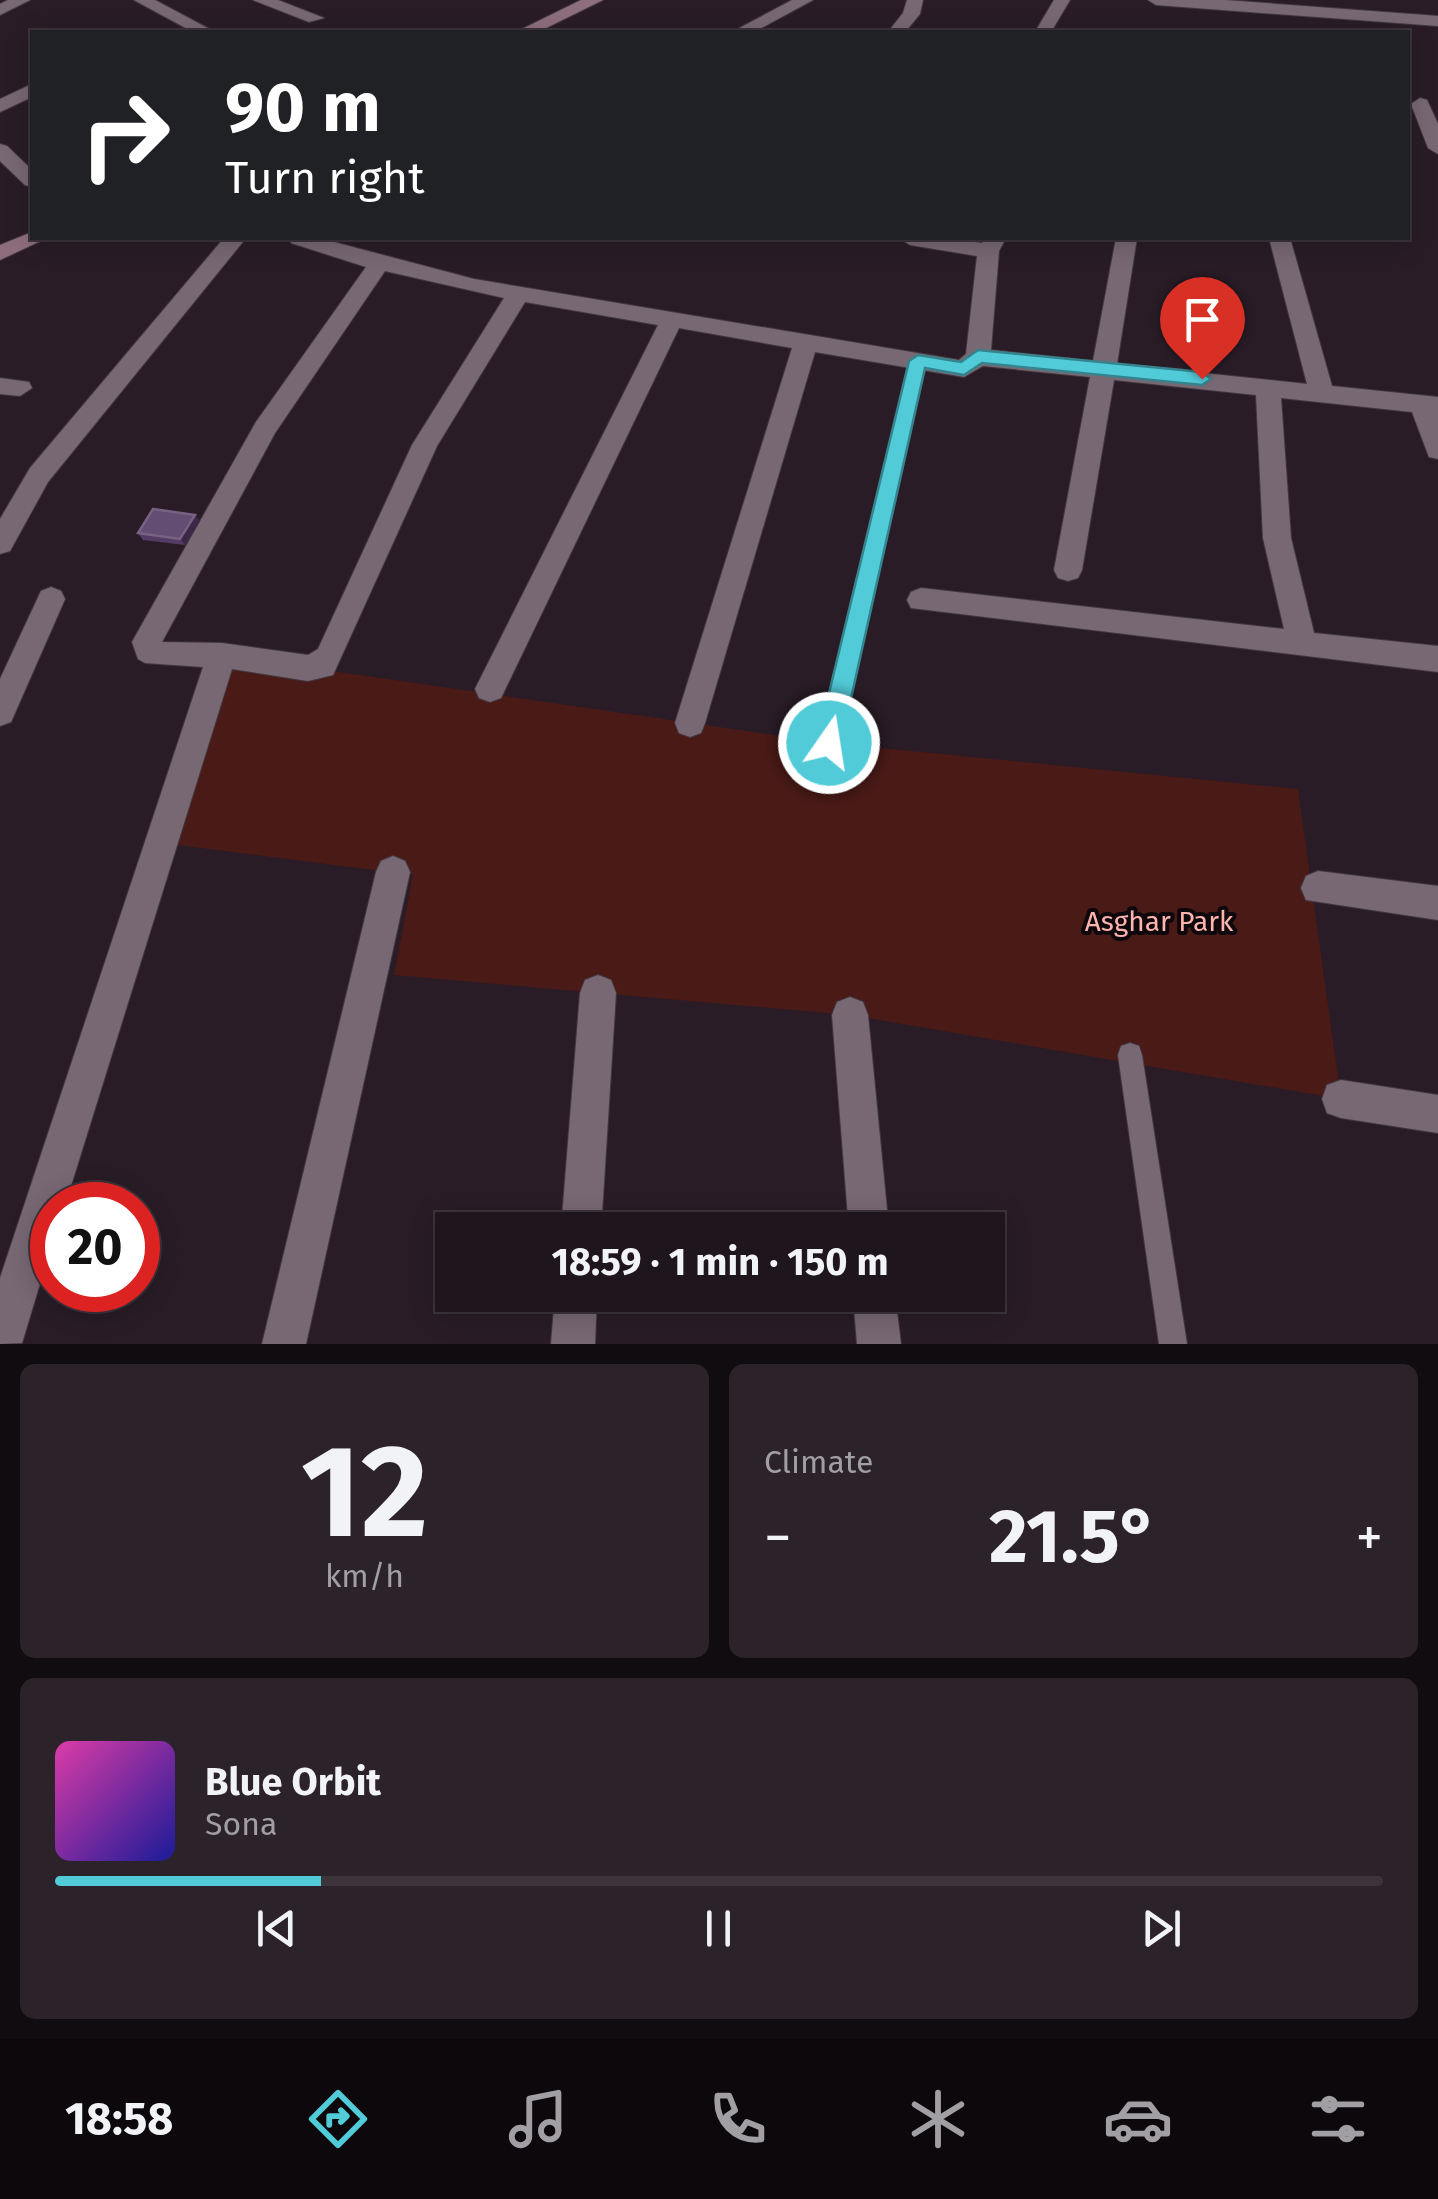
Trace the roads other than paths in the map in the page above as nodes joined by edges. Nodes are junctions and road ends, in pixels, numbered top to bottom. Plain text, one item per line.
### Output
1 (22, 0) edge
2 (142, 0) edge
3 (262, 0) edge
4 (595, 0) edge
5 (805, 0) edge
6 (915, 0) edge
7 (1062, 0) edge
8 (1156, 0) edge
9 (0, 10) edge
10 (174, 10) edge
11 (314, 18) dead end
12 (1438, 21) edge
13 (151, 30) edge
14 (203, 30) edge
15 (529, 30) edge
16 (744, 30) edge
17 (898, 30) edge
18 (1044, 30) edge
19 (30, 91) edge
20 (1422, 104) edge
21 (0, 106) edge
22 (1438, 148) edge
23 (0, 150) edge
24 (30, 179) edge
25 (31, 240) edge
26 (233, 240) edge
27 (320, 240) edge
28 (937, 240) edge
29 (1127, 240) edge
30 (1281, 240) edge
31 (992, 244) edge
32 (0, 253) edge
33 (380, 263) junction
34 (518, 293) junction
35 (672, 319) junction
36 (806, 342) junction
37 (978, 356) junction
38 (918, 361) junction
39 (1102, 368) junction
40 (1268, 386) junction
41 (1322, 392) junction
42 (1430, 405) edge
43 (1438, 450) edge
44 (0, 543) edge
45 (1068, 570) dead end
46 (51, 600) dead end
47 (921, 600) dead end
48 (1302, 644) junction
49 (222, 655) junction
50 (1438, 659) edge
51 (490, 690) dead end
52 (0, 713) edge
53 (690, 723) dead end
54 (829, 743) dead end
55 (393, 872) dead end
56 (1318, 888) dead end
57 (1438, 903) edge
58 (598, 992) dead end
59 (850, 1015) dead end
60 (1130, 1054) dead end
61 (1341, 1099) dead end
62 (1438, 1114) edge
63 (582, 1212) edge
64 (867, 1212) edge
65 (575, 1312) edge
66 (876, 1312) edge
67 (0, 1343) edge
68 (284, 1344) edge
69 (573, 1344) edge
70 (879, 1344) edge
71 (1173, 1344) edge

1 - 9 street
2 - 10 street
3 - 11 street
4 - 15 street
5 - 16 street
6 - 17 street
7 - 18 street
8 - 12 street
10 - 13 street
10 - 14 street
19 - 21 street
20 - 22 street
23 - 24 street
25 - 32 street
26 - 44 street
27 - 33 street
28 - 31 street
29 - 39 street
30 - 41 street
31 - 37 street
33 - 34 street
33 - 49 street
34 - 35 street
34 - 49 street
35 - 36 street
35 - 51 street
36 - 38 street
36 - 53 street
37 - 38 street
37 - 39 street
38 - 54 lane
39 - 40 street
39 - 45 street
40 - 41 street
40 - 48 street
41 - 42 street
42 - 43 street
46 - 52 street
47 - 48 street
48 - 50 street
49 - 67 street
55 - 68 street
56 - 57 street
58 - 63 street
59 - 64 street
60 - 71 lane
61 - 62 street
65 - 69 street
66 - 70 street

